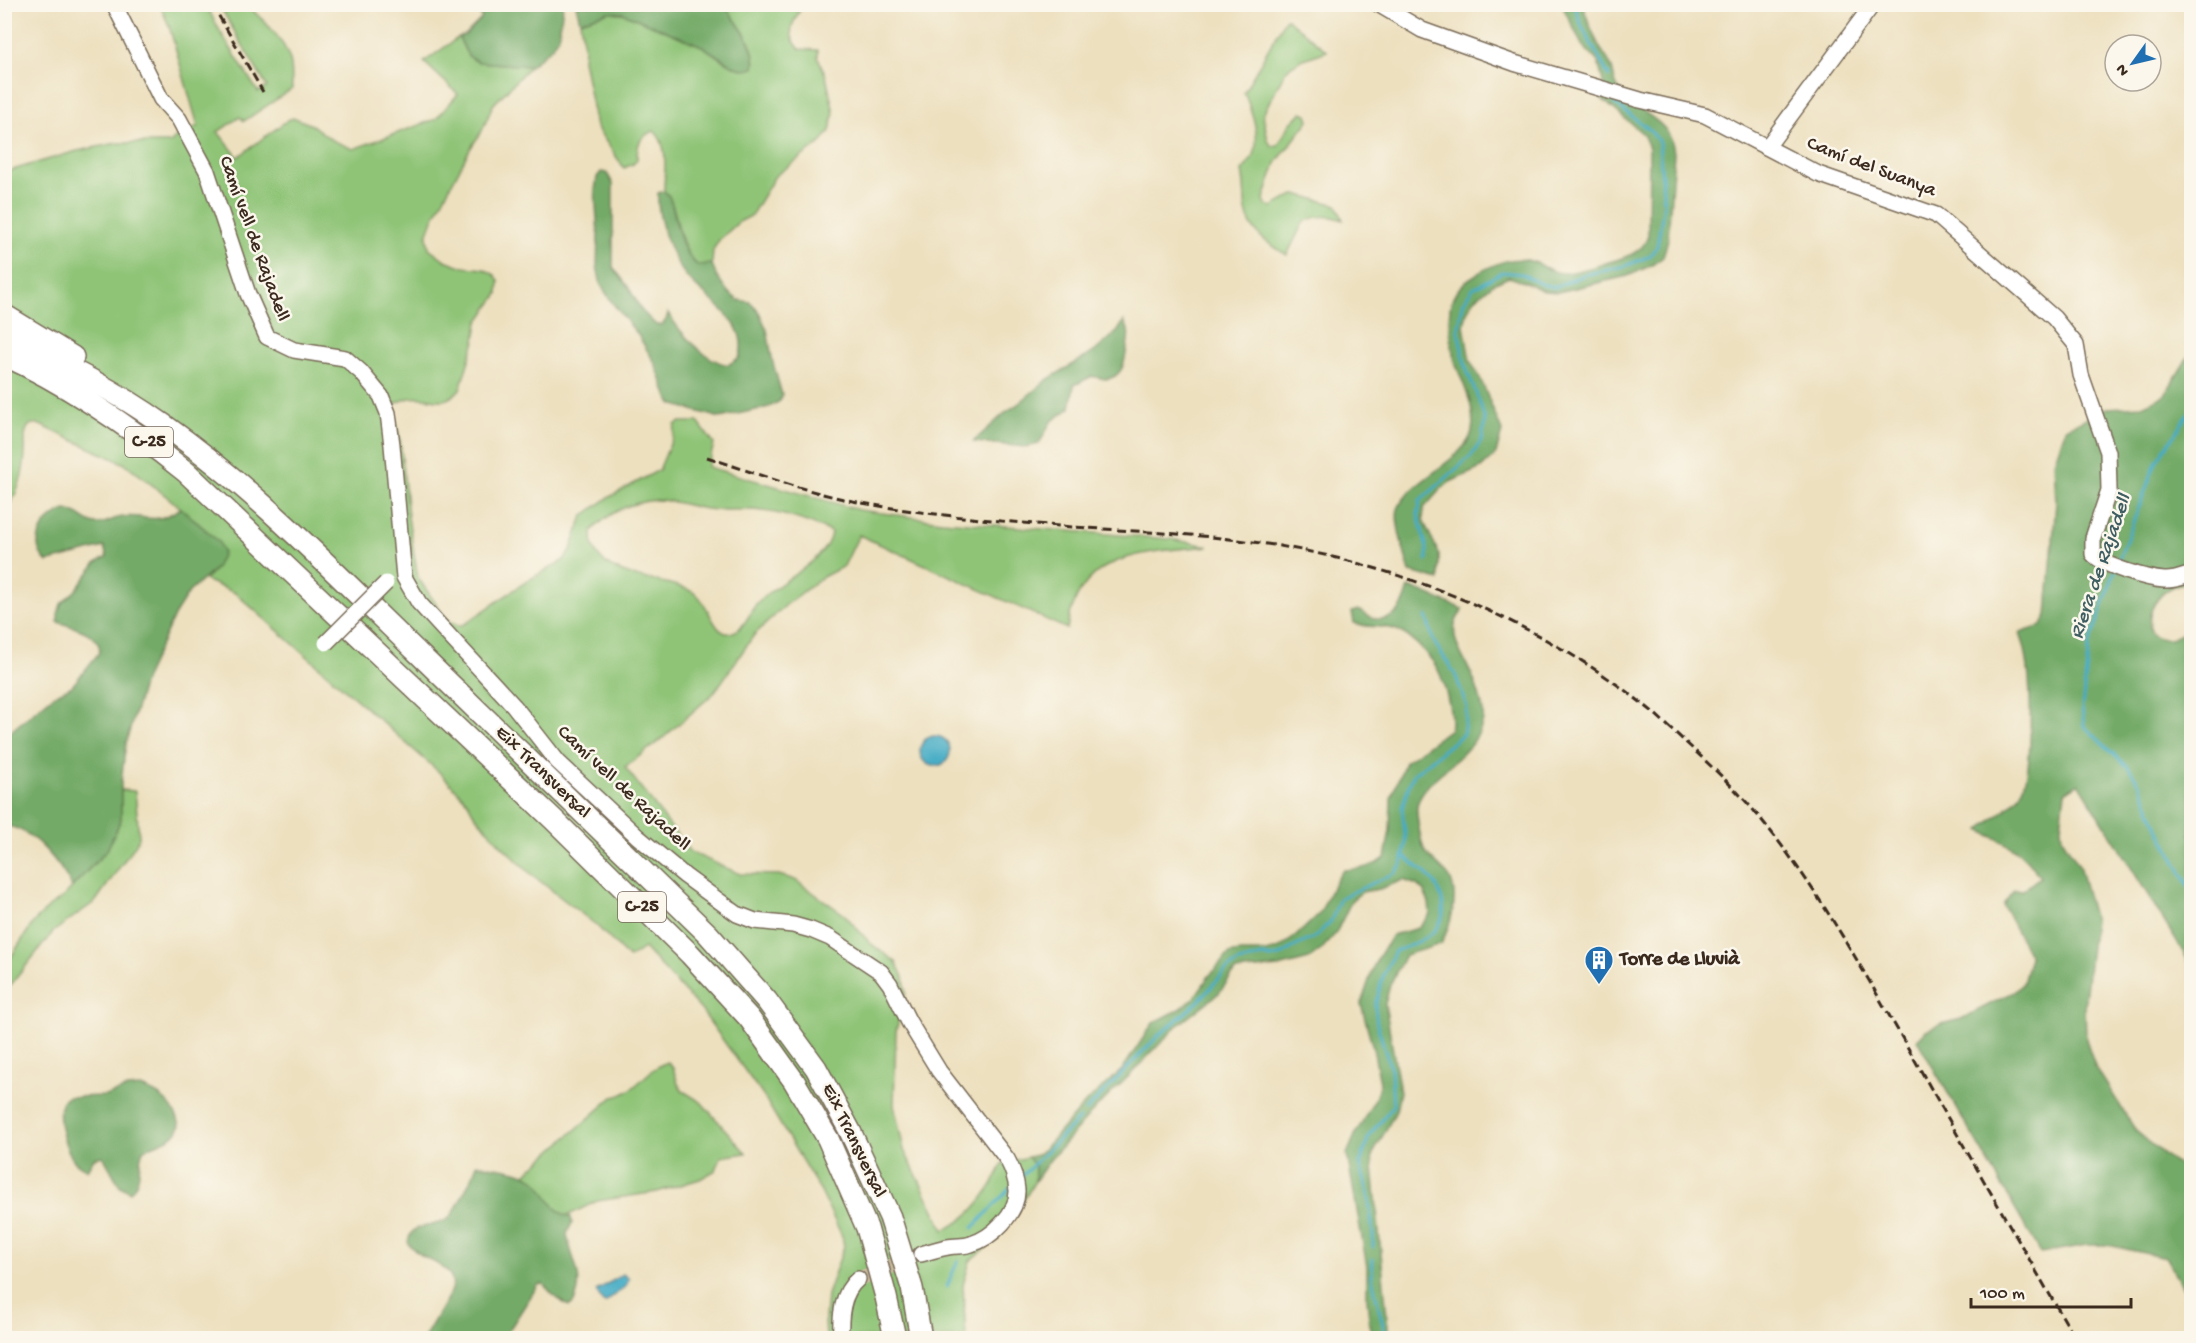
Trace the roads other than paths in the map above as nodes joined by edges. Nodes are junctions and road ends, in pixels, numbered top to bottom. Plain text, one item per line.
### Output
1 (114, 4) edge
2 (1378, 4) edge
3 (1873, 4) edge
4 (1767, 147) junction
5 (4, 315) edge
6 (5, 351) edge
7 (163, 423) junction
8 (404, 573) junction
9 (2192, 574) edge
10 (321, 647) dead end
11 (921, 1254) tunnel mouth
12 (858, 1279) tunnel mouth
13 (841, 1338) edge
14 (895, 1338) edge
15 (921, 1338) edge

1 - 8 street, Camí vell de Rajadell
2 - 4 street, Camí del Suanya
3 - 4 street
4 - 9 street, Camí del Suanya
5 - 7 highway
6 - 7 highway, Eix Transversal / C-25
6 - 14 highway, Eix Transversal / C-25
7 - 15 highway, Eix Transversal / C-25
8 - 10 street, bridge
8 - 11 street, Camí vell de Rajadell
12 - 13 street

